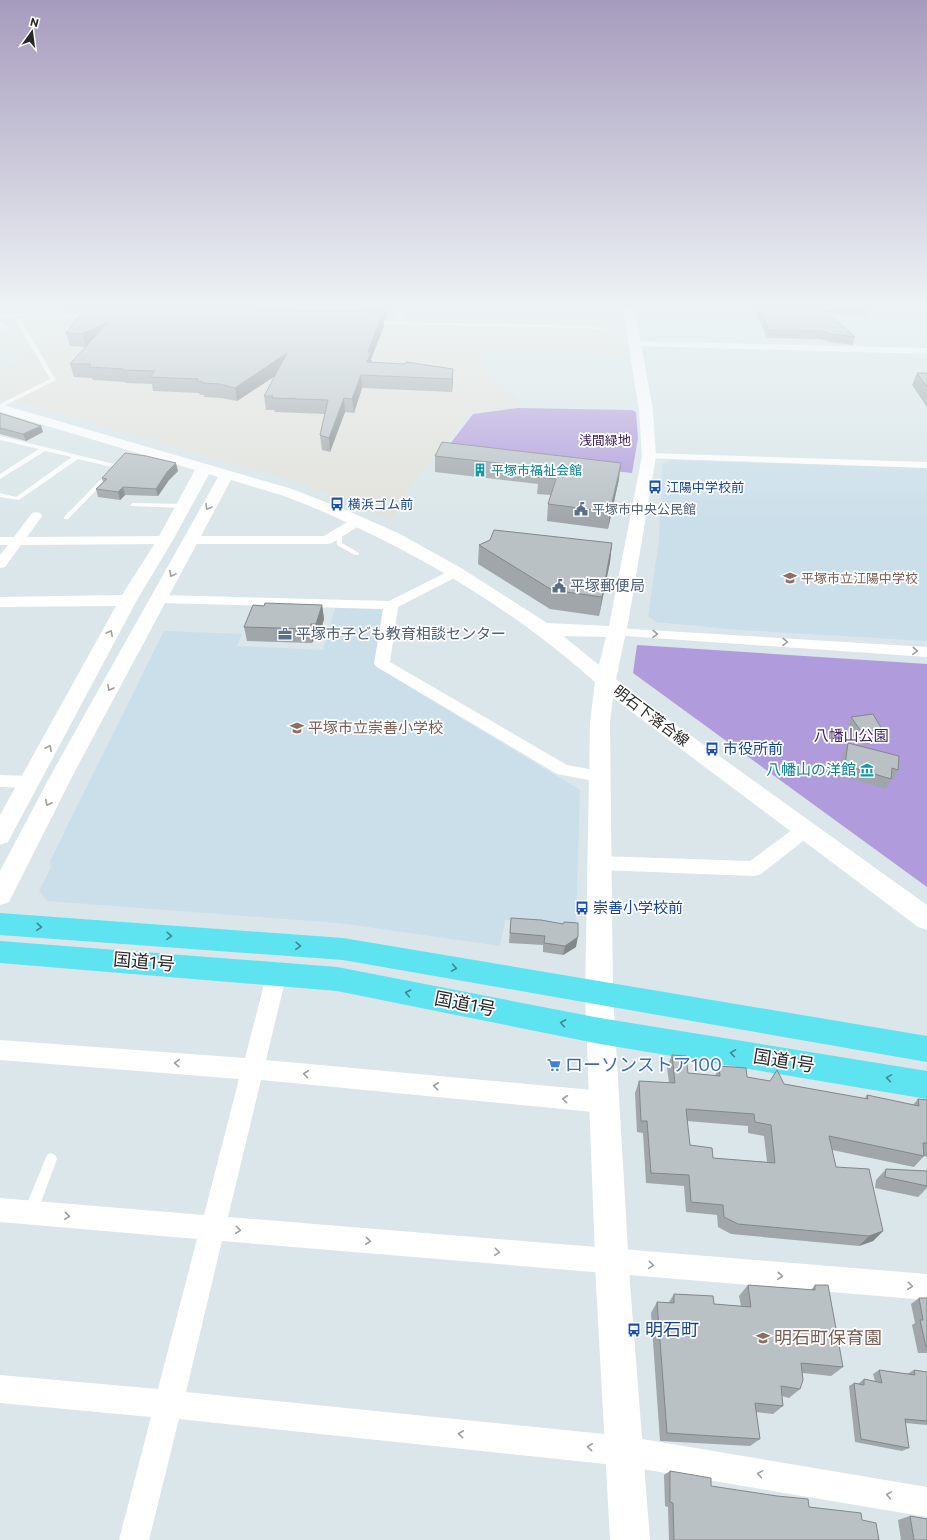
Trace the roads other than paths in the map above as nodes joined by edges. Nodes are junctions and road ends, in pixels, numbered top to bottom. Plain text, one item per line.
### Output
1 (51, 377) edge
2 (640, 377) edge
3 (0, 407) edge
4 (0, 438) edge
5 (7, 440) junction
6 (0, 445) edge
7 (44, 449) junction
8 (649, 456) junction
9 (76, 457) junction
10 (927, 464) edge
11 (204, 468) junction
12 (228, 474) junction
13 (0, 477) edge
14 (0, 495) edge
15 (133, 506) dead end
16 (184, 506) junction
17 (36, 516) dead end
18 (66, 518) dead end
19 (358, 521) junction
20 (339, 533) junction
21 (18, 540) junction
22 (165, 540) junction
23 (190, 540) junction
24 (0, 541) edge
25 (357, 554) dead end
26 (0, 564) edge
27 (455, 572) junction
28 (159, 599) junction
29 (128, 600) junction
30 (0, 602) edge
31 (391, 605) junction
32 (543, 629) junction
33 (616, 632) junction
34 (927, 652) edge
35 (605, 681) junction
36 (599, 776) junction
37 (0, 781) edge
38 (30, 782) junction
39 (806, 829) junction
40 (0, 836) edge
41 (599, 863) junction
42 (0, 895) edge
43 (927, 919) edge
44 (0, 924) edge
45 (0, 952) edge
46 (277, 973) junction
47 (599, 993) junction
48 (600, 1031) junction
49 (874, 1040) junction
50 (927, 1049) edge
51 (0, 1050) edge
52 (927, 1063) edge
53 (253, 1068) junction
54 (927, 1085) edge
55 (604, 1102) junction
56 (51, 1159) dead end
57 (0, 1210) edge
58 (30, 1213) junction
59 (213, 1228) junction
60 (612, 1262) junction
61 (927, 1287) edge
62 (0, 1389) edge
63 (168, 1404) junction
64 (624, 1451) junction
65 (927, 1502) edge
66 (134, 1540) edge
67 (630, 1540) edge

1 - 3 lane
2 - 8 street, 明石下落合線
3 - 11 street
4 - 5 lane
5 - 6 lane
5 - 7 lane
7 - 9 lane
7 - 13 lane
8 - 10 street
8 - 33 street, 明石下落合線
9 - 14 lane
9 - 18 lane
11 - 12 street
11 - 16 street
12 - 19 street
12 -> 23 street
15 - 16 lane
16 - 22 street
17 - 21 street
19 - 20 street
19 - 27 street
20 - 23 street
20 - 25 lane
21 - 22 street
21 - 24 street
21 - 26 street
22 - 29 street
23 -> 28 street
27 - 31 street
27 - 32 street
28 - 31 street
28 -> 42 street
29 - 30 street
38 -> 29 street
31 - 36 street
32 - 33 street
32 - 35 street
33 -> 34 street
33 - 35 street, 明石下落合線
35 - 36 street
35 - 39 street, 明石下落合線
36 - 41 street
37 - 38 street
38 - 40 street
39 - 41 street
39 - 43 street, 明石下落合線
41 - 47 street
44 -> 47 highway, 国道1号
45 - 46 highway, 国道1号
48 -> 46 highway, 国道1号
46 - 53 street
47 - 48 street
47 - 49 highway, 国道1号
54 -> 48 highway, 国道1号
48 - 55 street
49 - 50 highway, 国道1号
49 - 52 highway
53 -> 51 street
55 -> 53 street
53 - 59 street
55 - 60 street
56 - 58 lane
57 - 58 street
58 -> 59 street
59 -> 60 street
59 - 63 street
60 -> 61 street
60 - 64 street
62 - 63 street
64 -> 63 street
63 - 66 street
65 -> 64 street
64 - 67 street

